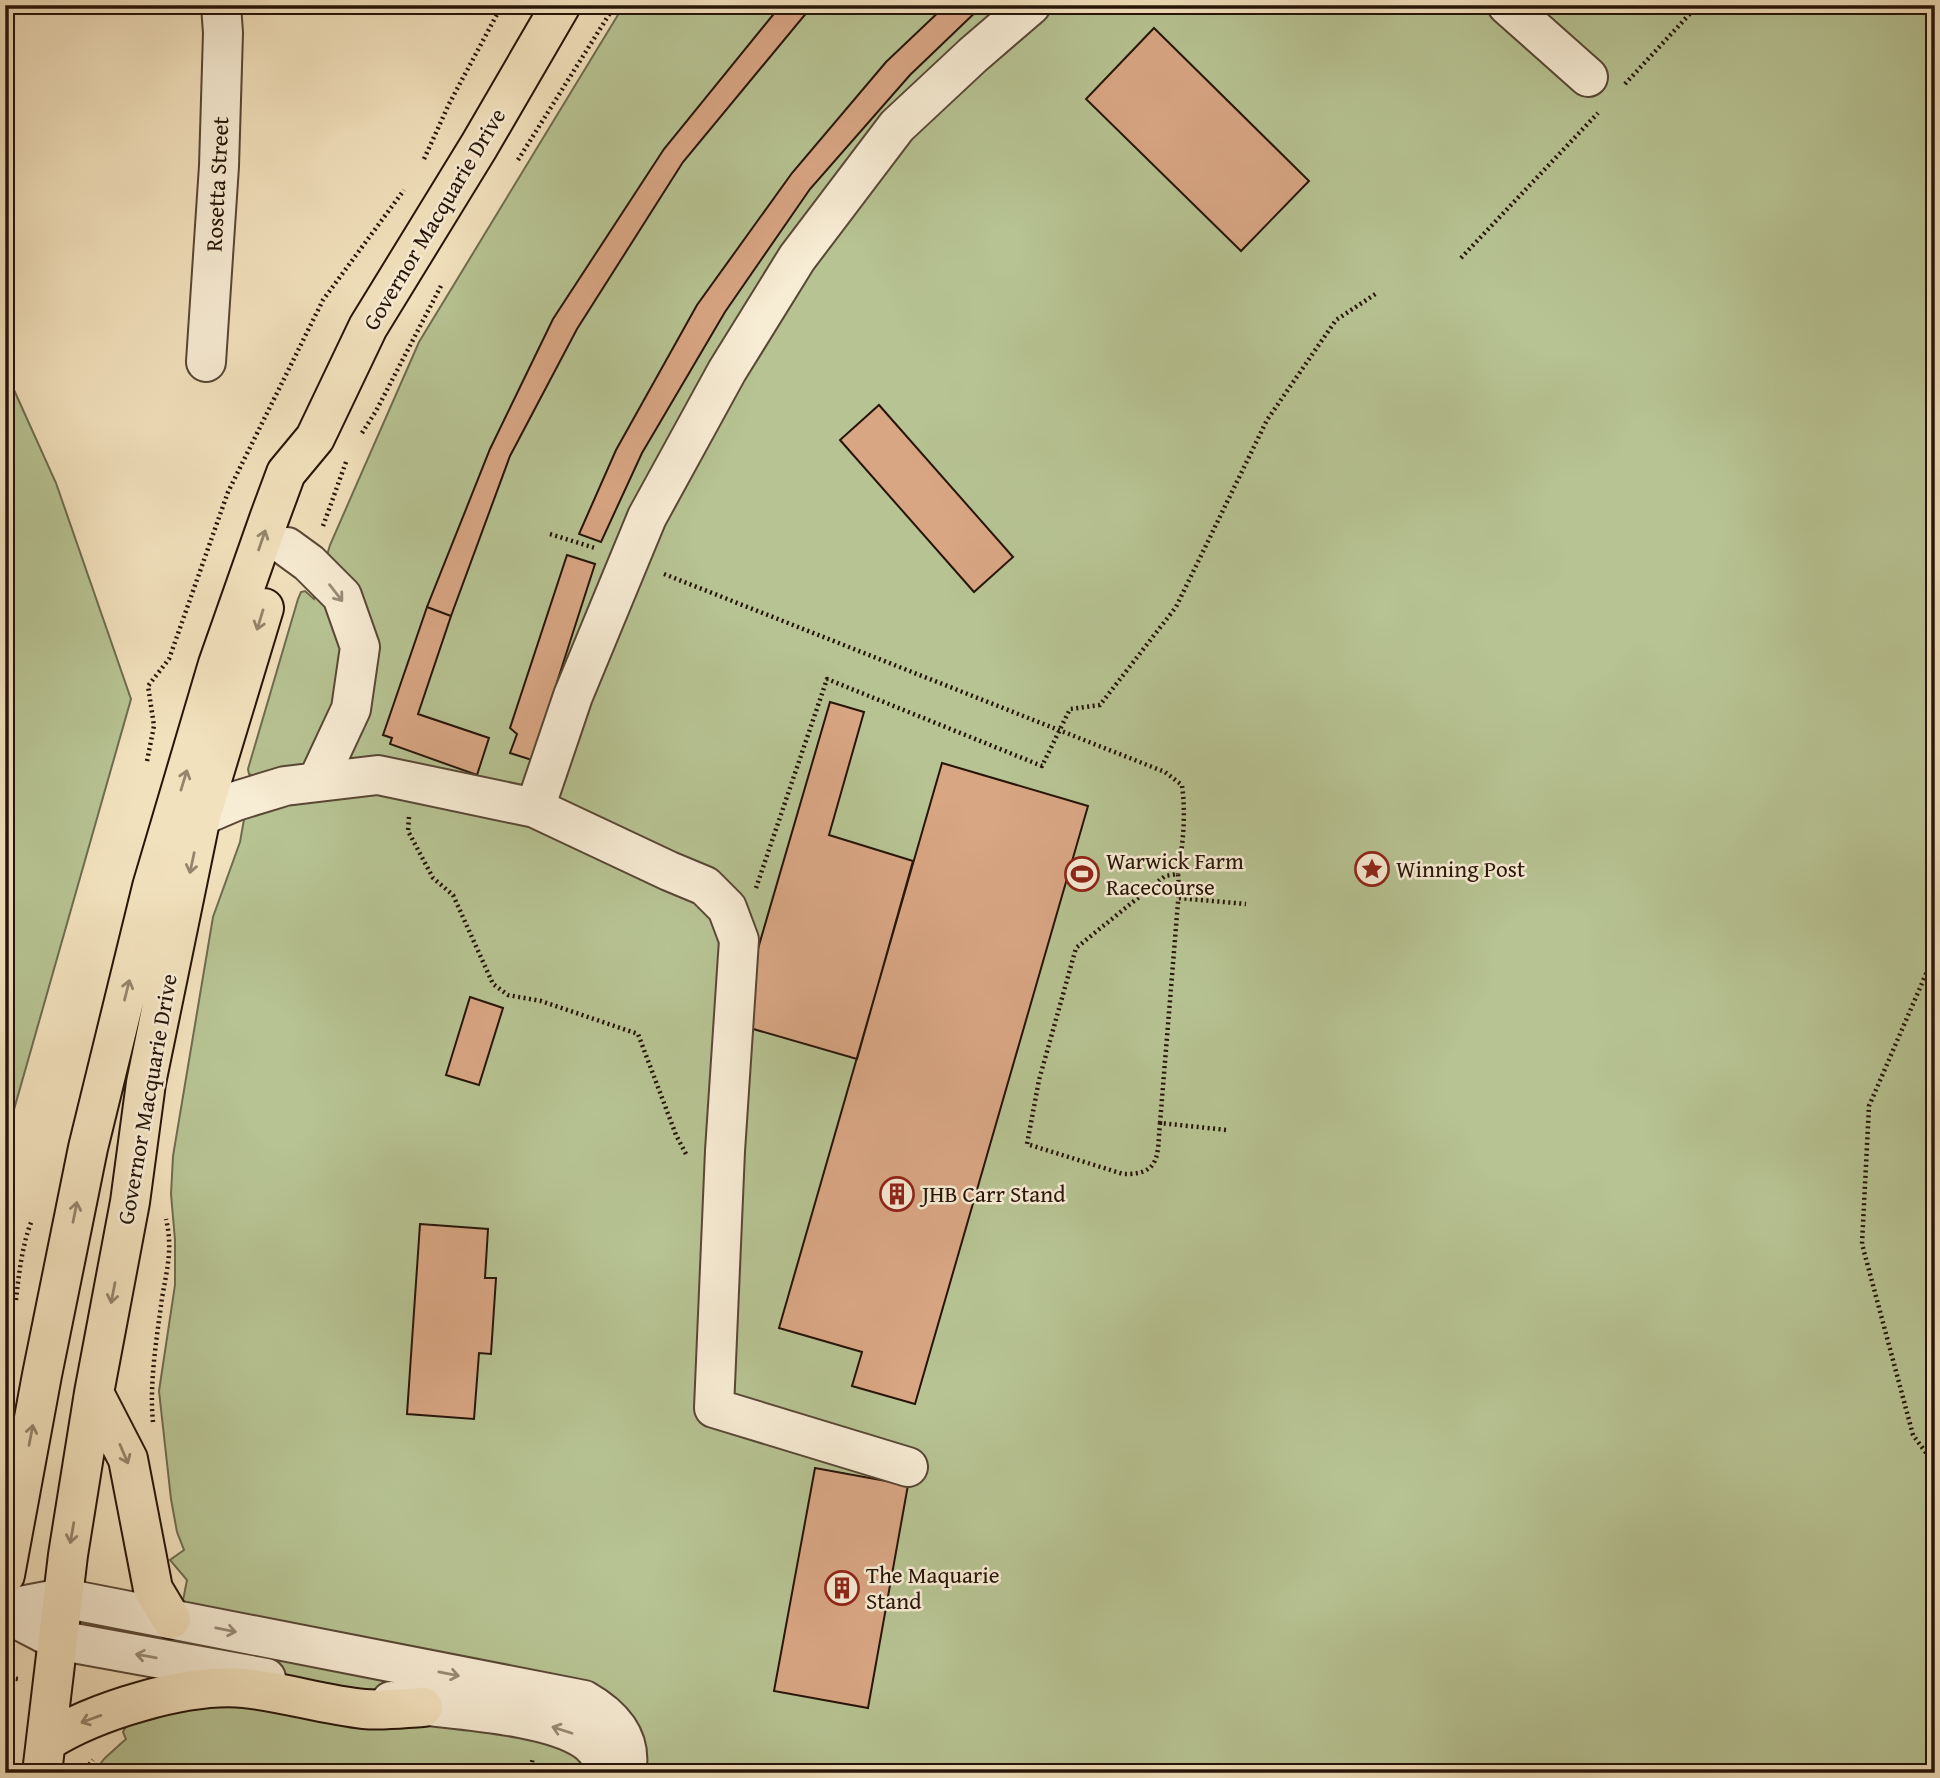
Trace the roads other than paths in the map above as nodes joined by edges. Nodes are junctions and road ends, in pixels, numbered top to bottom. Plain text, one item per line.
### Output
1 (221, 5) edge
2 (561, 5) edge
3 (1031, 5) edge
4 (1507, 5) edge
5 (1605, 90) road end
6 (206, 362) dead end
7 (315, 438) junction
8 (287, 547) junction
9 (317, 782) junction
10 (535, 807) junction
11 (201, 816) junction
12 (94, 1393) junction
13 (908, 1466) dead end
14 (5, 1575) edge
15 (63, 1598) junction
16 (5, 1611) edge
17 (172, 1619) junction
18 (57, 1640) junction
19 (423, 1707) junction
20 (44, 1757) edge
21 (613, 1773) edge
22 (626, 1773) edge

1 - 6 lane, Rosetta Street
2 - 7 main road, Governor Macquarie Drive
3 - 10 lane
4 - 5 lane
7 - 8 main road, Governor Macquarie Drive
14 -> 7 main road, Governor Macquarie Drive
8 -> 9 lane
8 -> 11 main road, Governor Macquarie Drive
9 - 10 lane
9 - 11 lane
10 - 13 lane
11 -> 12 main road, Governor Macquarie Drive
12 -> 15 main road, Governor Macquarie Drive
12 -> 17 main road
15 - 16 lane
15 - 17 lane
15 - 18 main road, Governor Macquarie Drive
16 - 18 lane
17 -> 22 lane
19 -> 18 lane
18 - 20 main road, Governor Macquarie Drive
19 -> 20 main road
21 -> 19 lane

